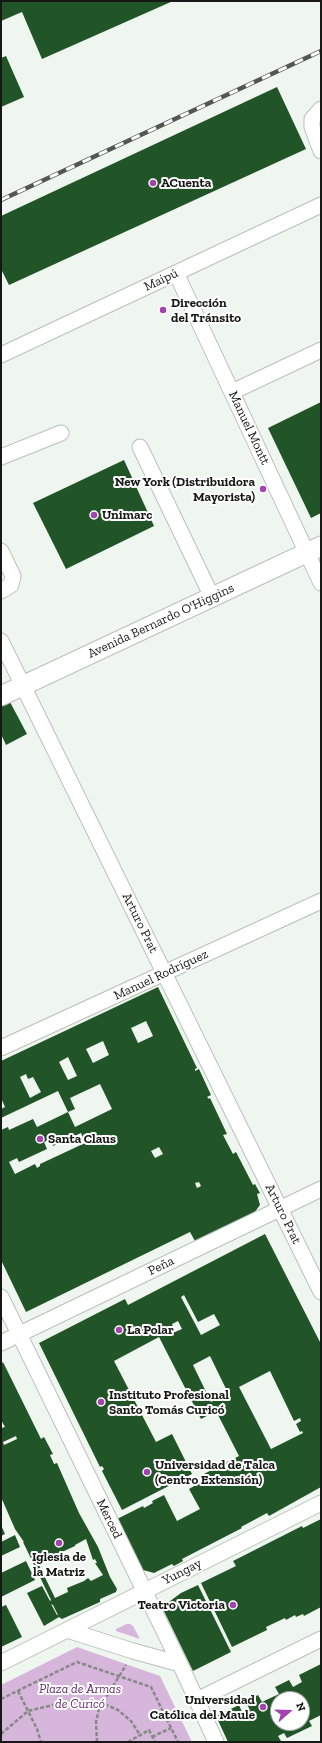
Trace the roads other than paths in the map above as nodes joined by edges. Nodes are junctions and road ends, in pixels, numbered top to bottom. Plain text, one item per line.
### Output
1 (321, 109) edge
2 (321, 151) edge
3 (321, 205) edge
4 (176, 273) junction
5 (321, 350) edge
6 (1, 355) edge
7 (232, 392) junction
8 (61, 432) dead end
9 (140, 447) dead end
10 (1, 456) edge
11 (314, 550) edge
12 (1, 551) edge
13 (321, 583) edge
14 (1, 591) edge
15 (212, 597) junction
16 (1, 641) edge
17 (23, 686) junction
18 (1, 696) edge
19 (321, 901) edge
20 (164, 973) junction
21 (1, 1048) edge
22 (321, 1189) edge
23 (280, 1208) junction
24 (321, 1292) edge
25 (1, 1297) edge
26 (19, 1334) junction
27 (1, 1343) edge
28 (321, 1503) edge
29 (144, 1591) junction
30 (67, 1630) junction
31 (321, 1639) edge
32 (1, 1663) edge
33 (180, 1664) junction
34 (197, 1700) junction
35 (216, 1742) edge

1 - 2 street
3 - 4 street, Maipú
4 - 6 street, Maipú
4 - 7 street, Manuel Montt
5 - 7 street
7 - 11 street, Manuel Montt
8 - 10 street
9 - 15 street
11 - 13 street, Manuel Montt
11 - 15 main road, Avenida Bernardo O'Higgins
12 - 14 street
15 - 17 main road, Avenida Bernardo O'Higgins
16 - 17 street, Arturo Prat
17 - 18 main road, Avenida Bernardo O'Higgins
17 - 20 street, Arturo Prat
19 - 20 street, Manuel Rodríguez
20 - 21 street, Manuel Rodríguez
20 - 23 street, Arturo Prat
22 - 23 street, Peña
23 - 24 street, Arturo Prat
23 - 26 street, Peña
25 - 26 street, Merced
26 - 27 street, Peña
26 - 29 street, Merced
28 - 29 street, Yungay
29 - 30 street, Yungay
29 - 33 street, Merced
30 - 32 street, Yungay
30 - 33 street
31 - 34 street
33 - 34 street, Merced
34 - 35 street, Merced

